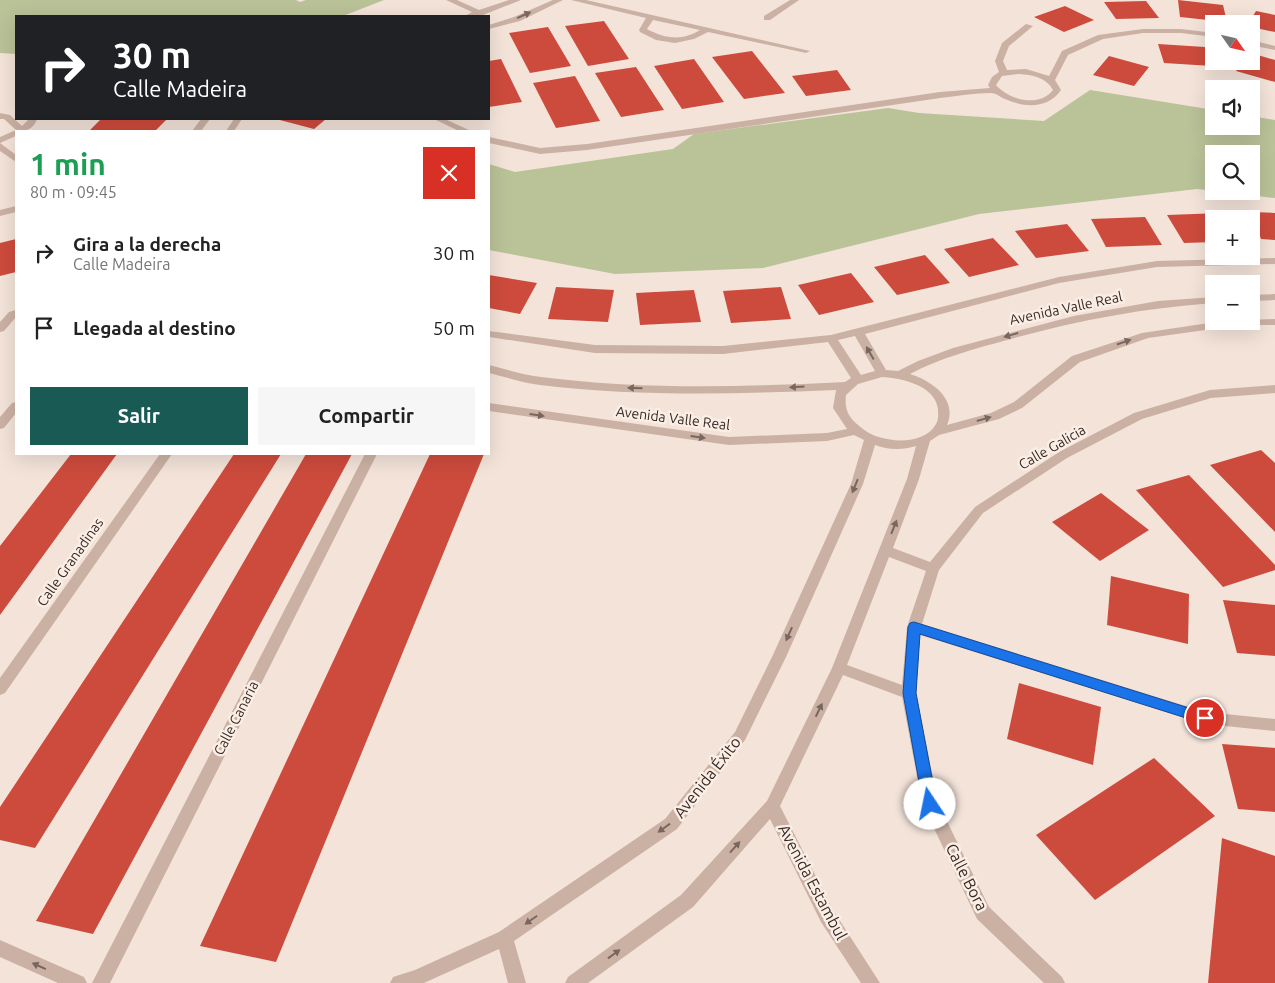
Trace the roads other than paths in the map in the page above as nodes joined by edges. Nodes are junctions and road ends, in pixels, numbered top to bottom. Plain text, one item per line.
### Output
1 (450, 0) edge
2 (517, 0) edge
3 (559, 0) edge
4 (575, 0) edge
5 (795, 0) edge
6 (480, 13) junction
7 (473, 15) edge
8 (650, 17) junction
9 (767, 18) dead end
10 (1029, 26) dead end
11 (490, 27) edge
12 (707, 29) junction
13 (1205, 34) edge
14 (1260, 44) edge
15 (1275, 48) edge
16 (806, 50) dead end
17 (1004, 73) junction
18 (1051, 80) junction
19 (995, 90) junction
20 (0, 116) edge
21 (32, 120) edge
22 (205, 120) edge
23 (440, 120) edge
24 (19, 130) edge
25 (21, 130) edge
26 (197, 130) edge
27 (464, 130) edge
28 (15, 133) edge
29 (0, 140) edge
30 (490, 140) edge
31 (0, 146) edge
32 (15, 158) edge
33 (15, 209) edge
34 (0, 213) edge
35 (1275, 261) edge
36 (1275, 297) edge
37 (1260, 298) edge
38 (1205, 300) edge
39 (15, 313) edge
40 (1275, 322) edge
41 (0, 329) edge
42 (858, 332) junction
43 (490, 334) edge
44 (831, 338) junction
45 (490, 369) edge
46 (882, 373) junction
47 (900, 375) junction
48 (857, 378) junction
49 (846, 386) junction
50 (1275, 389) edge
51 (15, 407) edge
52 (490, 407) edge
53 (0, 425) edge
54 (854, 431) junction
55 (930, 436) junction
56 (870, 440) junction
57 (165, 455) edge
58 (370, 455) edge
59 (884, 550) junction
60 (933, 568) junction
61 (914, 627) junction
62 (839, 668) junction
63 (0, 689) edge
64 (909, 693) junction
65 (1275, 725) edge
66 (772, 806) junction
67 (505, 938) junction
68 (0, 948) edge
69 (78, 983) edge
70 (102, 983) edge
71 (399, 983) edge
72 (517, 983) edge
73 (574, 983) edge
74 (872, 983) edge
75 (1056, 983) edge

1 - 6 street
2 - 6 street
11 -> 3 street
4 - 8 street
5 - 9 street
6 - 7 street
8 - 12 street
8 - 12 street
10 - 17 street
12 - 16 street
13 - 18 street
14 - 15 street
17 - 18 street
17 - 19 street
18 - 19 street
19 - 30 street
20 - 24 street
21 - 25 street
22 - 26 street
23 - 27 street
28 - 29 street
31 - 32 street
33 - 34 street
35 - 42 street
36 - 37 street
38 -> 47 street, Avenida Valle Real
39 - 41 street
55 -> 40 street
42 - 44 street
46 -> 42 street
43 - 44 street
44 - 48 street
49 -> 45 street, Avenida Valle Real
46 - 47 street
46 - 48 street
47 - 55 street
48 - 49 street
49 - 54 street
50 - 60 street, Calle Galicia
51 - 53 street
52 -> 54 street, Avenida Valle Real
54 - 56 street
55 - 56 street
59 -> 55 street
56 -> 67 street, Avenida Éxito
57 - 63 street, Calle Granadinas
58 - 70 street, Calle Canaria
59 - 60 street
59 - 62 street
60 - 61 street, Calle Galicia
61 - 64 street, Calle Bora
61 - 65 street
62 - 64 street
66 -> 62 street
64 - 75 street, Calle Bora
73 -> 66 street
66 - 74 street, Avenida Estambul
67 - 71 street, Avenida Éxito
67 - 72 street
69 -> 68 street

